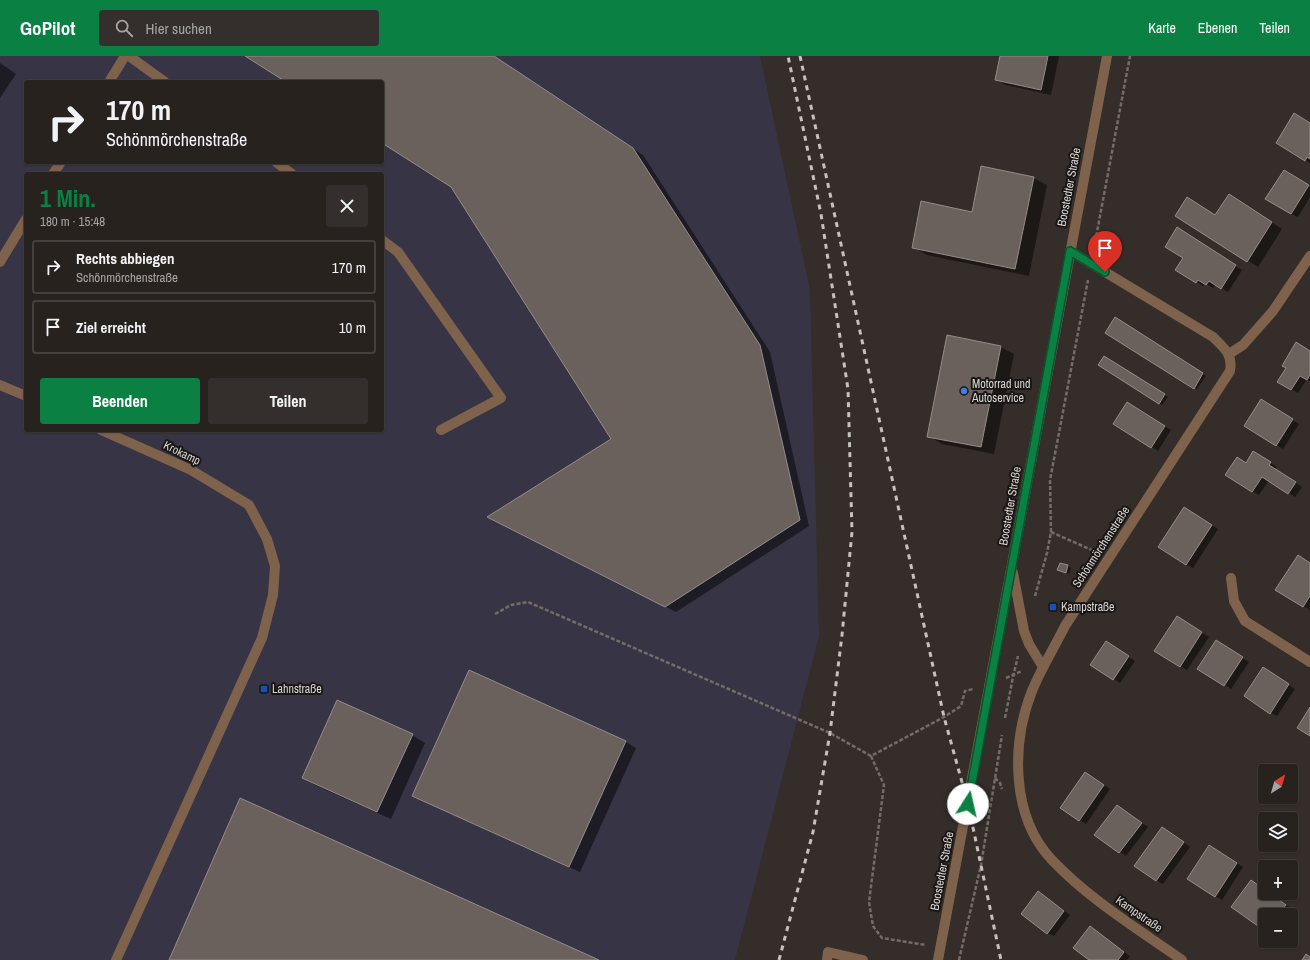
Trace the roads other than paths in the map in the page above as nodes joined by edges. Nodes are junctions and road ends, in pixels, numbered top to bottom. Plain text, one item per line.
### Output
1 (124, 56) edge
2 (129, 56) edge
3 (1107, 56) edge
4 (110, 80) edge
5 (162, 80) edge
6 (279, 164) edge
7 (289, 172) edge
8 (24, 222) edge
9 (384, 242) edge
10 (1070, 251) junction
11 (1310, 256) edge
12 (0, 262) edge
13 (1229, 354) junction
14 (0, 385) edge
15 (24, 395) edge
16 (441, 430) dead end
17 (106, 432) edge
18 (1012, 568) junction
19 (1230, 578) dead end
20 (1310, 662) edge
21 (1043, 667) junction
22 (1020, 789) joint
23 (116, 960) edge
24 (827, 960) edge
25 (863, 960) edge
26 (938, 960) edge
27 (1182, 960) edge

1 - 4 street
2 - 5 street
3 - 10 street, Boostedter Straße
6 - 7 street
8 - 12 street
9 - 16 street
10 - 13 street
10 - 18 street, Boostedter Straße
11 - 13 street
13 - 21 street, Schönmörchenstraße
14 - 15 street
17 - 23 street, Krokamp
18 - 21 street
18 - 26 street, Boostedter Straße
19 - 20 street
21 - 22 street, Schönmörchenstraße
22 - 27 street, Kampstraße
24 - 25 street

